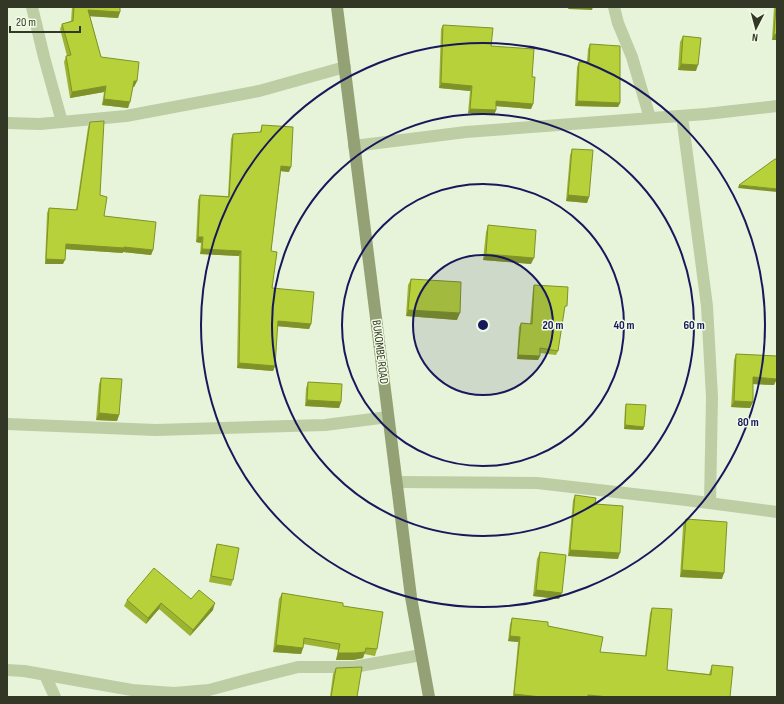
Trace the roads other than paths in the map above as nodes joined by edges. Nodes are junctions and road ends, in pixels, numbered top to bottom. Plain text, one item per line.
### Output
1 (32, 7) edge
2 (337, 7) edge
3 (614, 7) edge
4 (345, 67) junction
5 (777, 106) edge
6 (682, 116) junction
7 (650, 118) junction
8 (62, 122) junction
9 (7, 123) edge
10 (354, 146) junction
11 (388, 418) junction
12 (7, 424) edge
13 (396, 482) junction
14 (710, 503) junction
15 (777, 512) edge
16 (421, 655) junction
17 (7, 670) edge
18 (45, 675) junction
19 (55, 697) edge
20 (429, 697) edge

1 - 8 street
2 - 4 main road, BUKOMBE ROAD
3 - 7 street
4 - 8 street
4 - 10 main road, BUKOMBE ROAD
5 - 6 street
6 - 7 street
6 - 14 street
7 - 10 street
8 - 9 street
10 - 11 main road, BUKOMBE ROAD
11 - 12 street
11 - 13 main road, BUKOMBE ROAD
13 - 14 street
13 - 16 main road, BUKOMBE ROAD
14 - 15 street
16 - 18 street
16 - 20 main road, BUKOMBE ROAD
17 - 18 street
18 - 19 street

